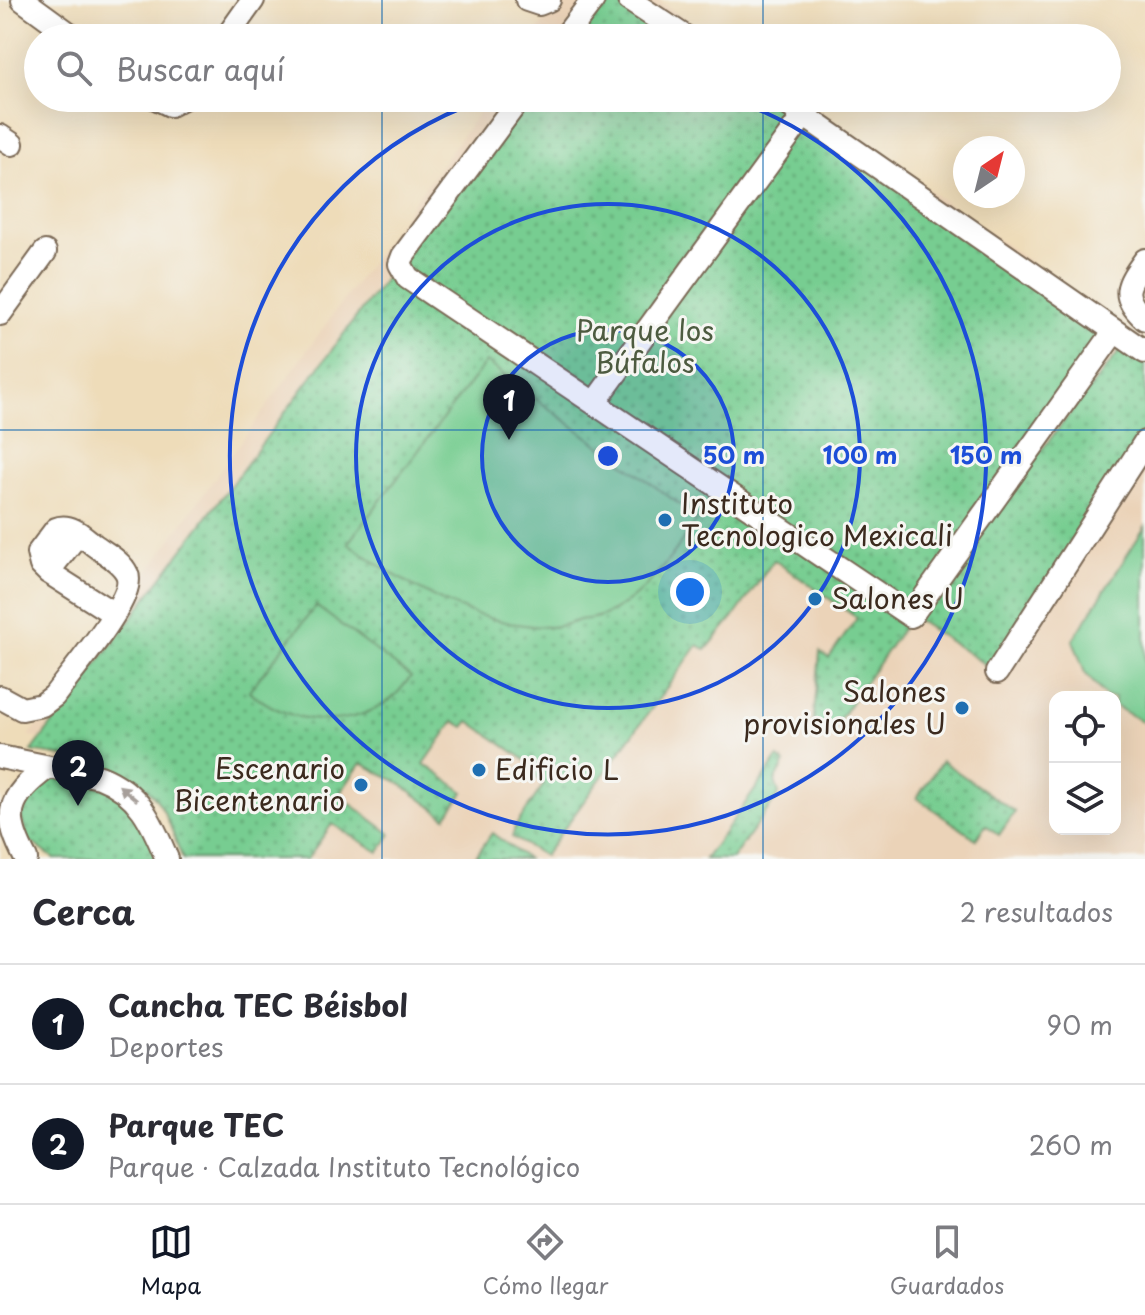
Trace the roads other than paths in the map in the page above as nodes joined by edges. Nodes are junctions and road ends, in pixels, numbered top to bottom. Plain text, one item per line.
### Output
1 (23, 0) edge
2 (253, 0) edge
3 (527, 0) edge
4 (549, 0) edge
5 (593, 0) edge
6 (629, 0) edge
7 (56, 24) edge
8 (236, 24) edge
9 (575, 24) edge
10 (666, 24) edge
11 (510, 112) edge
12 (800, 112) edge
13 (804, 115) junction
14 (45, 252) dead end
15 (1145, 260) edge
16 (0, 314) edge
17 (1145, 319) edge
18 (1114, 332) junction
19 (1145, 352) edge
20 (595, 402) junction
21 (1145, 442) edge
22 (114, 614) junction
23 (997, 672) dead end
24 (0, 697) edge
25 (0, 757) edge
26 (47, 768) junction
27 (0, 843) edge
28 (26, 859) edge
29 (167, 859) edge

1 - 7 street
2 - 8 street
3 - 4 street
5 - 9 street
6 - 10 street
11 - 20 street
12 - 13 street
13 - 18 street
13 - 20 street
14 - 16 street
15 - 17 street
18 - 19 street
18 - 20 street
21 - 23 street
22 - 22 street
22 - 24 street
25 - 26 street
26 - 28 street
29 -> 26 street
27 - 28 street

